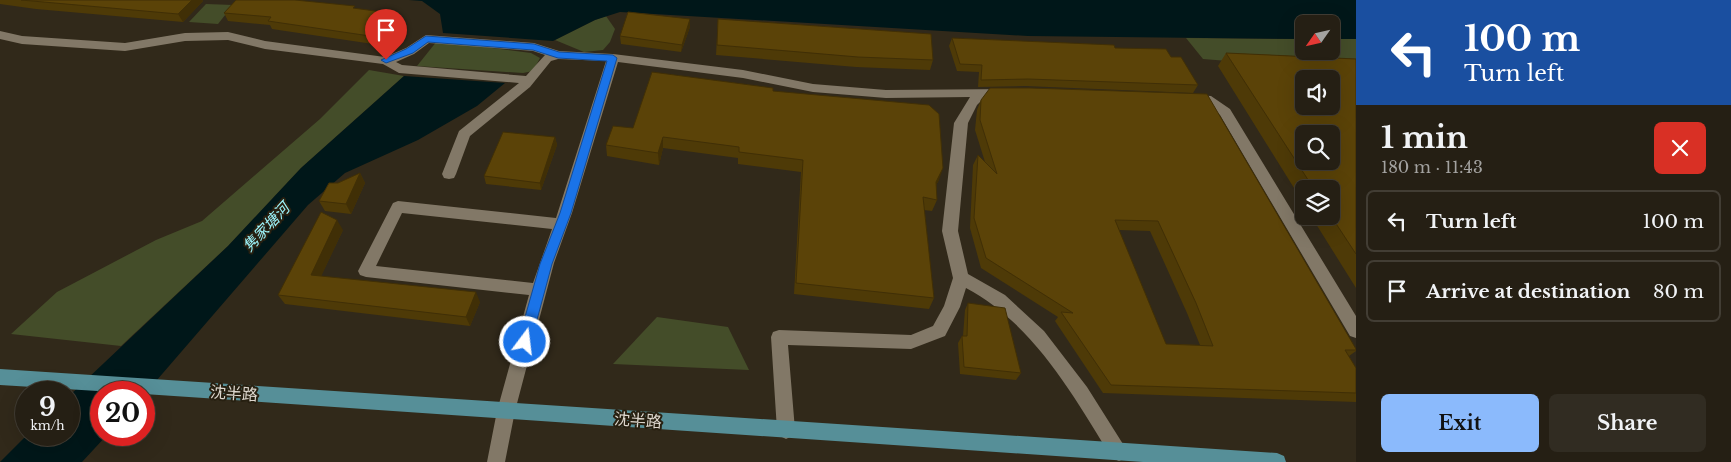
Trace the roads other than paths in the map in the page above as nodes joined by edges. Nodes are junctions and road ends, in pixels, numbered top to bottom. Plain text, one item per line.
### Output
1 (0, 35) edge
2 (558, 55) junction
3 (613, 58) junction
4 (386, 60) junction
5 (529, 80) junction
6 (982, 92) junction
7 (1017, 92) edge
8 (1177, 98) edge
9 (448, 174) dead end
10 (561, 224) junction
11 (961, 278) junction
12 (538, 290) junction
13 (1356, 331) edge
14 (0, 378) edge
15 (506, 411) junction
16 (786, 430) junction
17 (1119, 452) junction
18 (496, 462) edge
19 (1276, 462) edge

1 - 4 street
2 - 3 street
2 - 4 street
2 - 5 street
3 - 6 street
3 - 10 street
4 - 5 street
5 - 9 street
6 - 7 street
6 - 11 street
8 - 13 street
10 - 12 street
10 - 12 street
11 - 16 street
11 - 17 street
12 - 15 street
14 - 15 main road, 沈半路
15 - 16 main road, 沈半路
15 - 18 street
16 - 17 main road, 沈半路
17 - 19 main road, 沈半路

